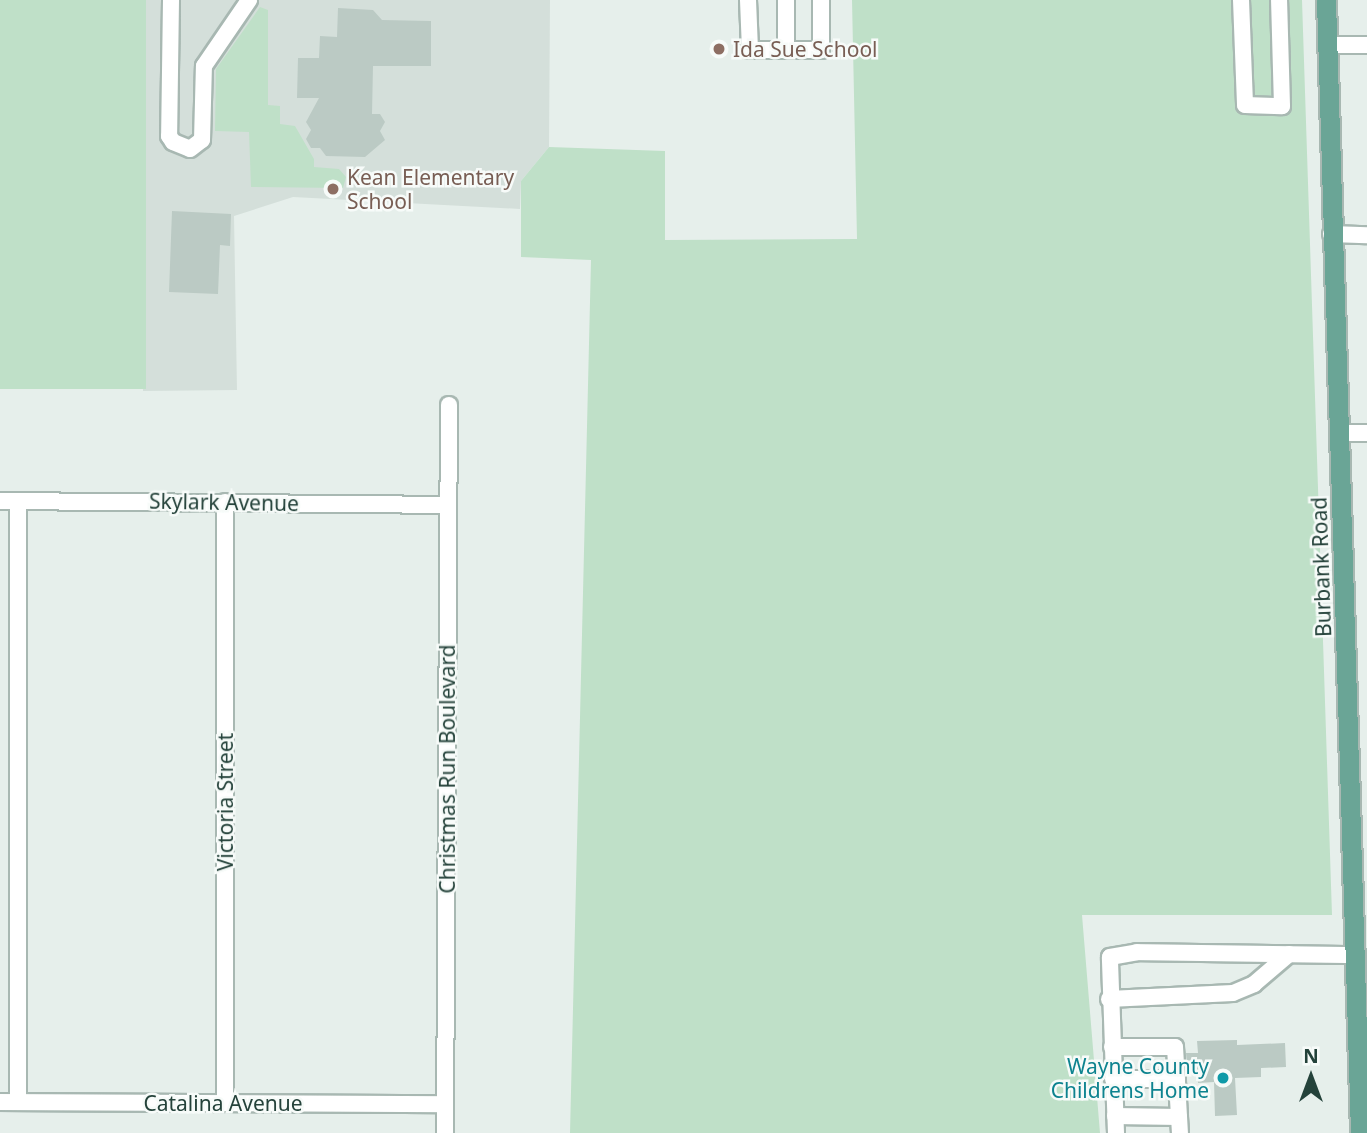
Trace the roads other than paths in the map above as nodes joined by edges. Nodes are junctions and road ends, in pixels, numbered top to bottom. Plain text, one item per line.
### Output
1 (171, 0) edge
2 (249, 0) edge
3 (748, 0) edge
4 (786, 0) edge
5 (821, 0) edge
6 (1241, 0) edge
7 (1279, 0) edge
8 (1326, 0) edge
9 (1327, 45) junction
10 (1367, 45) edge
11 (786, 50) junction
12 (1331, 234) junction
13 (1367, 235) edge
14 (449, 405) dead end
15 (1340, 433) junction
16 (1367, 433) edge
17 (0, 501) edge
18 (18, 501) junction
19 (225, 502) junction
20 (448, 505) junction
21 (1289, 954) junction
22 (1355, 955) junction
23 (1109, 999) junction
24 (1112, 1047) junction
25 (1114, 1079) junction
26 (1177, 1079) junction
27 (18, 1101) junction
28 (0, 1102) edge
29 (225, 1103) junction
30 (445, 1104) junction
31 (1115, 1115) junction
32 (1180, 1125) edge
33 (445, 1133) edge
34 (1116, 1133) edge
35 (1360, 1133) edge

1 - 2 street
3 - 11 street
4 - 11 street
5 - 11 street
6 - 7 street
8 - 9 main road, Burbank Road
9 - 10 street
9 - 12 main road, Burbank Road
12 - 13 street
12 - 15 main road, Burbank Road
14 - 20 street, Christmas Run Boulevard
15 - 16 street
15 - 22 main road, Burbank Road
17 - 18 street, Skylark Avenue
18 - 19 street, Skylark Avenue
18 - 27 street
19 - 20 street, Skylark Avenue
19 - 29 street, Victoria Street
20 - 30 street, Christmas Run Boulevard
21 - 22 street
21 - 23 street
21 - 23 street
22 - 35 main road, Burbank Road
23 - 24 street
24 - 25 street
24 - 26 street
25 - 26 street
25 - 31 street
26 - 32 street
27 - 28 street, Catalina Avenue
27 - 29 street, Catalina Avenue
29 - 30 street, Catalina Avenue
30 - 33 street, Christmas Run Boulevard
31 - 32 street
31 - 34 street

